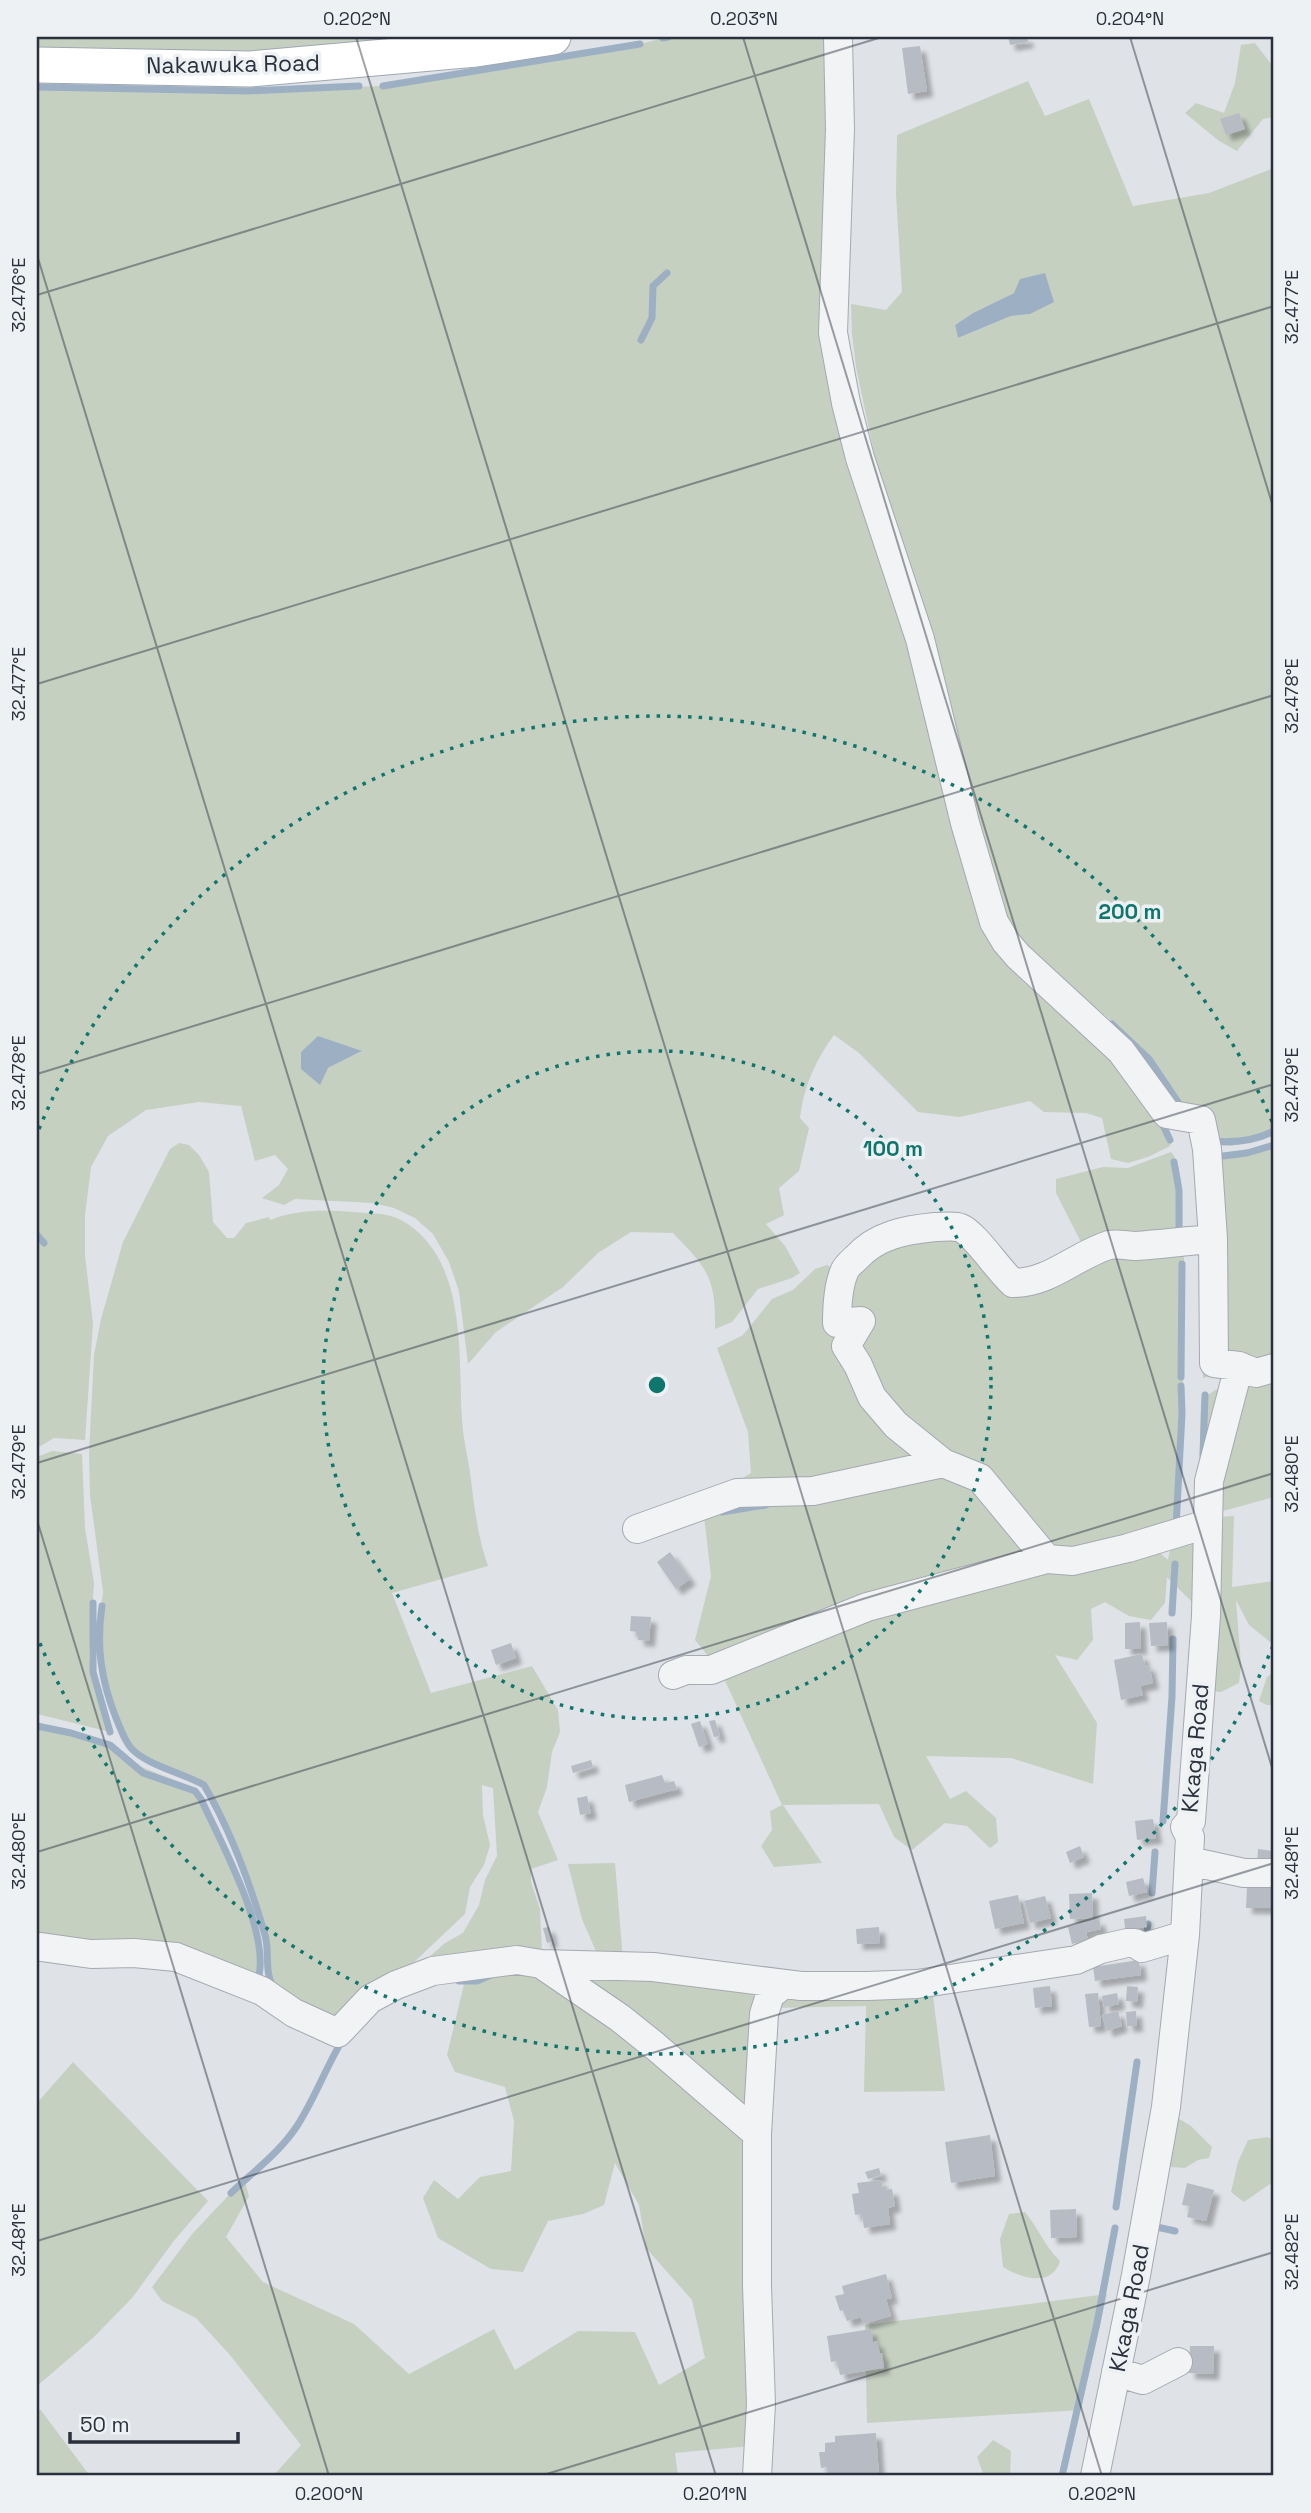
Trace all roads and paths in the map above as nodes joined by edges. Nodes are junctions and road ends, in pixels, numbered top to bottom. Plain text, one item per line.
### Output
1 (553, 37) edge
2 (838, 37) edge
3 (37, 65) edge
4 (1213, 1238) junction
5 (1239, 1366) junction
6 (1274, 1368) edge
7 (943, 1462) junction
8 (1207, 1524) junction
9 (637, 1529) dead end
10 (1047, 1559) junction
11 (673, 1675) dead end
12 (1189, 1861) junction
13 (1274, 1873) edge
14 (1185, 1935) junction
15 (41, 1947) dead end
16 (541, 1964) junction
17 (784, 1984) junction
18 (757, 2134) junction
19 (1178, 2362) dead end
20 (1116, 2372) junction
21 (757, 2476) edge
22 (1095, 2476) edge

1 - 3 main road, Nakawuka Road
2 - 4 street
4 - 5 street
4 - 7 street
5 - 6 street
5 - 8 street, Kkaga Road
7 - 9 street
7 - 10 street
8 - 10 street
8 - 12 street, Kkaga Road
10 - 11 street
12 - 13 street
12 - 14 street, Kkaga Road
14 - 17 street
14 - 20 street, Kkaga Road
15 - 16 street
16 - 17 street
16 - 18 street
17 - 18 street
18 - 21 street
19 - 20 street
20 - 22 street, Kkaga Road

